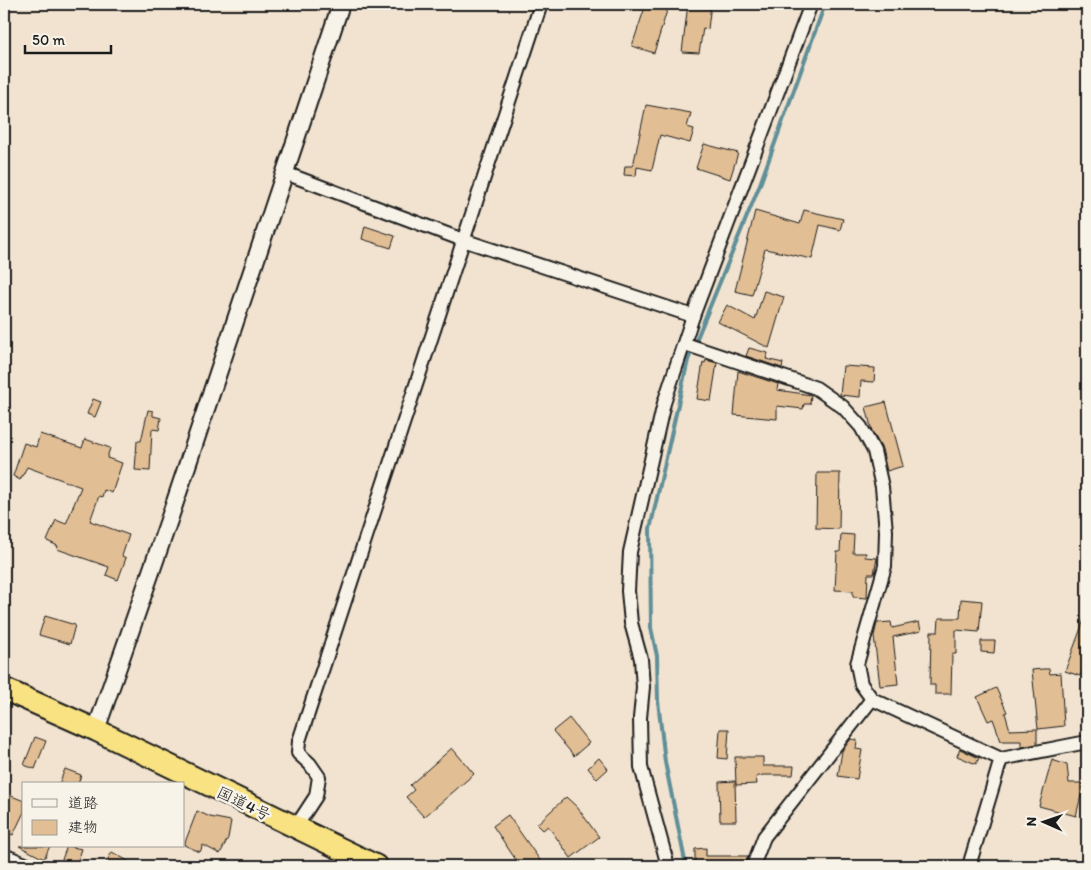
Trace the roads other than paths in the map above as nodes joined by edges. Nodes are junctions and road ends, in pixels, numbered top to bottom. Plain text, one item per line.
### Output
1 (341, 4) edge
2 (541, 4) edge
3 (811, 4) edge
4 (285, 173) junction
5 (463, 240) junction
6 (694, 316) junction
7 (691, 347) junction
8 (4, 689) edge
9 (872, 699) junction
10 (96, 730) junction
11 (1087, 742) edge
12 (1001, 759) junction
13 (295, 828) junction
14 (4, 855) edge
15 (30, 866) edge
16 (376, 866) edge
17 (668, 866) edge
18 (754, 866) edge
19 (969, 866) edge

1 - 4 street
2 - 5 street
3 - 6 street
4 - 5 street
4 - 10 street
5 - 6 street
5 - 13 street
6 - 7 street
7 - 9 street
7 - 17 street
8 - 10 highway, 国道4号
9 - 12 street
9 - 18 street
10 - 13 highway, 国道4号
11 - 12 street
12 - 19 street
13 - 16 highway, 国道4号
14 - 15 street

